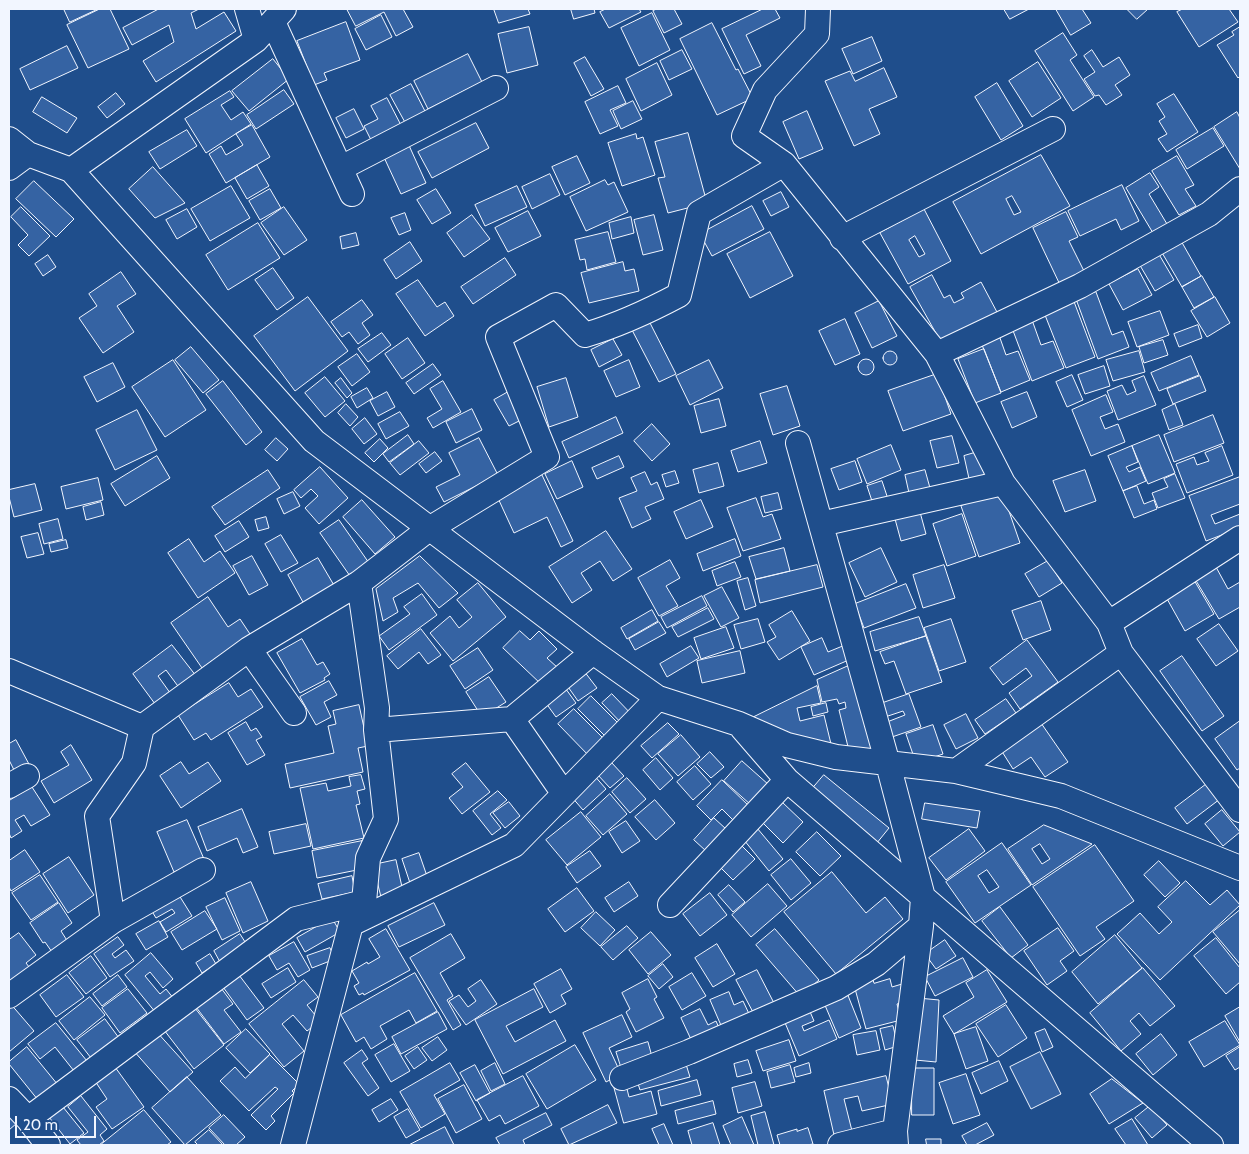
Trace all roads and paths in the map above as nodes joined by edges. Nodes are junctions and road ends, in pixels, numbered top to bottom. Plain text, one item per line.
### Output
1 (248, 9) edge
2 (818, 9) edge
3 (278, 15) edge
4 (256, 40) junction
5 (496, 88) dead end
6 (1053, 129) dead end
7 (9, 139) edge
8 (28, 154) junction
9 (784, 164) junction
10 (9, 168) edge
11 (341, 168) junction
12 (71, 170) junction
13 (1240, 189) edge
14 (352, 194) dead end
15 (842, 238) junction
16 (937, 354) junction
17 (798, 443) dead end
18 (1003, 483) junction
19 (821, 524) junction
20 (429, 529) junction
21 (1240, 538) edge
22 (359, 584) junction
23 (1109, 623) junction
24 (249, 649) junction
25 (593, 652) junction
26 (1121, 654) junction
27 (9, 671) edge
28 (658, 698) junction
29 (294, 713) dead end
30 (512, 719) junction
31 (739, 724) junction
32 (142, 727) junction
33 (376, 730) junction
34 (888, 764) junction
35 (956, 771) junction
36 (787, 780) junction
37 (564, 794) junction
38 (1240, 810) edge
39 (1240, 868) edge
40 (203, 870) dead end
41 (923, 897) junction
42 (364, 902) junction
43 (670, 906) dead end
44 (113, 921) junction
45 (352, 924) junction
46 (921, 926) junction
47 (9, 996) edge
48 (622, 1078) dead end
49 (9, 1099) edge
50 (37, 1137) edge
51 (896, 1138) edge
52 (293, 1145) edge
53 (840, 1145) edge
54 (1212, 1145) edge

1 - 4 street
2 - 9 street
3 - 4 street
3 - 11 street
4 - 12 street
5 - 11 street
6 - 15 street
7 - 8 street
8 - 10 street
8 - 12 street
9 - 15 street
9 - 20 street
11 - 14 street
12 - 20 street
13 - 16 street
15 - 16 street
16 - 18 street
17 - 19 street
18 - 19 street
18 - 23 street
19 - 34 street
20 - 22 street
20 - 25 street
21 - 23 street
22 - 24 street
22 - 33 street
23 - 26 street
24 - 29 street
24 - 32 street
25 - 28 street
25 - 30 street
26 - 35 street
26 - 38 street
27 - 32 street
28 - 31 street
28 - 37 street
30 - 33 street
30 - 37 street
31 - 34 street
31 - 36 street
32 - 44 street
33 - 42 street
34 - 35 street
34 - 41 street
35 - 39 street
36 - 41 street
36 - 43 street
37 - 45 street
40 - 44 street
41 - 46 street
41 - 54 street
42 - 45 street
42 - 50 street
44 - 47 street
45 - 52 street
46 - 48 street
46 - 51 street
49 - 50 street
51 - 53 street

